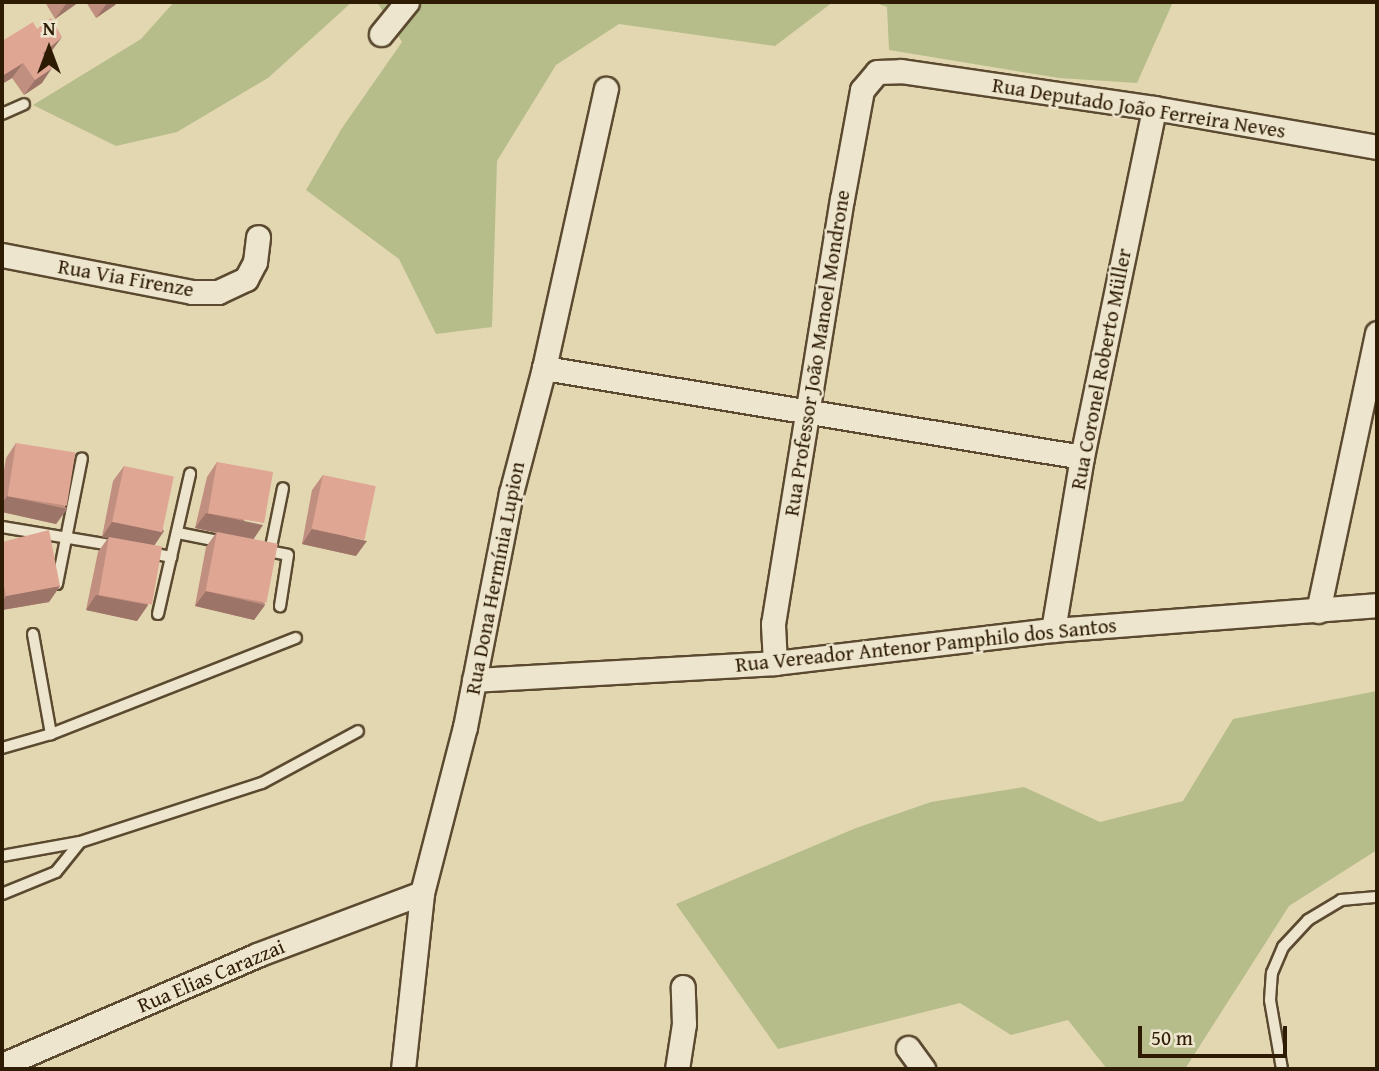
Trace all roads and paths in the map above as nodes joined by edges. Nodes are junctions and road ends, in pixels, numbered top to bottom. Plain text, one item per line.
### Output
1 (407, 2) edge
2 (381, 34) dead end
3 (901, 71) joint
4 (606, 89) dead end
5 (24, 104) dead end
6 (1154, 108) junction
7 (2, 114) edge
8 (1377, 147) edge
9 (258, 237) dead end
10 (2, 255) edge
11 (1377, 333) edge
12 (544, 368) junction
13 (809, 409) junction
14 (1082, 457) junction
15 (82, 458) dead end
16 (190, 474) dead end
17 (284, 488) dead end
18 (2, 527) edge
19 (178, 533) junction
20 (66, 536) junction
21 (270, 552) junction
22 (171, 557) junction
23 (57, 583) edge
24 (1377, 605) edge
25 (280, 606) dead end
26 (1318, 611) junction
27 (158, 614) dead end
28 (1053, 631) junction
29 (33, 634) dead end
30 (296, 638) dead end
31 (775, 663) junction
32 (474, 680) junction
33 (358, 731) dead end
34 (51, 734) junction
35 (2, 748) edge
36 (80, 842) junction
37 (2, 856) edge
38 (422, 893) junction
39 (2, 894) edge
40 (1377, 897) edge
41 (683, 987) dead end
42 (908, 1048) dead end
43 (2, 1065) edge
44 (402, 1069) edge
45 (677, 1069) edge
46 (923, 1069) edge
47 (1282, 1069) edge

1 - 2 street
3 - 6 street, Rua Deputado João Ferreira Neves
3 - 13 street, Rua Professor João Manoel Mondrone
4 - 12 street, Rua Dona Hermínia Lupion
5 - 7 lane
6 - 8 street, Rua Deputado João Ferreira Neves
6 - 14 street, Rua Coronel Roberto Müller
9 - 10 street, Rua Via Firenze
11 - 26 street
12 - 13 street
12 - 32 street, Rua Dona Hermínia Lupion
13 - 14 street
13 - 31 street, Rua Professor João Manoel Mondrone
14 - 28 street, Rua Coronel Roberto Müller
15 - 20 lane
16 - 19 lane
17 - 21 lane
18 - 20 lane
19 - 21 lane
19 - 22 lane
20 - 22 lane
20 - 23 lane
21 - 25 lane
22 - 27 lane
24 - 26 street, Rua Vereador Antenor Pamphilo dos Santos
26 - 28 street, Rua Vereador Antenor Pamphilo dos Santos
28 - 31 street, Rua Vereador Antenor Pamphilo dos Santos
29 - 34 lane
30 - 34 lane
31 - 32 street, Rua Vereador Antenor Pamphilo dos Santos
32 - 38 street, Rua Dona Hermínia Lupion
33 - 36 lane
34 - 35 lane
36 - 37 lane
36 - 39 lane
38 - 43 street, Rua Elias Carazzai
38 - 44 street, Rua Dona Hermínia Lupion
40 - 47 lane
41 - 45 street
42 - 46 street

